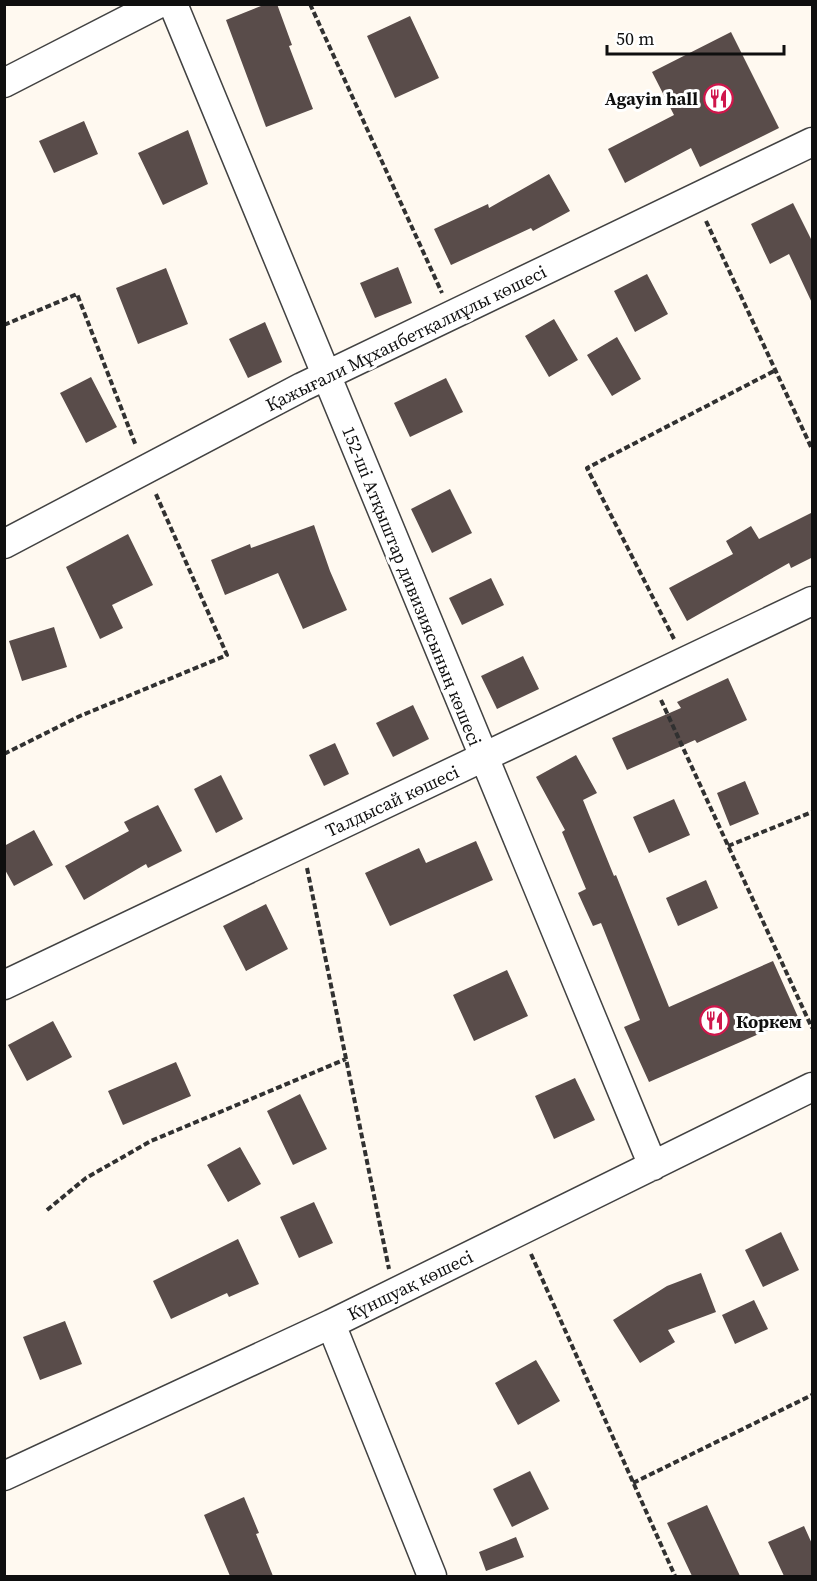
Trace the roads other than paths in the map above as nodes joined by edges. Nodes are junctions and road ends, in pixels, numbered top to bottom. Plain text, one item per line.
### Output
1 (159, 4) edge
2 (173, 4) edge
3 (4, 83) edge
4 (813, 142) edge
5 (325, 376) junction
6 (4, 544) edge
7 (813, 601) edge
8 (483, 757) junction
9 (4, 985) edge
10 (813, 1087) edge
11 (653, 1166) junction
12 (332, 1324) junction
13 (4, 1476) edge
14 (432, 1576) edge

1 - 3 street
2 - 5 street, 152-ші Атқыштар дивизиясының көшесі
4 - 5 street, Қажығали Мұханбетқалиұлы көшесі
5 - 6 street, Қажығали Мұханбетқалиұлы көшесі
5 - 8 street, 152-ші Атқыштар дивизиясының көшесі
7 - 8 street, Талдысай көшесі
8 - 9 street, Талдысай көшесі
8 - 11 street, 152-ші Атқыштар дивизиясының көшесі
10 - 11 street, Күншуақ көшесі
11 - 12 street, Күншуақ көшесі
12 - 13 street, Күншуақ көшесі
12 - 14 street

